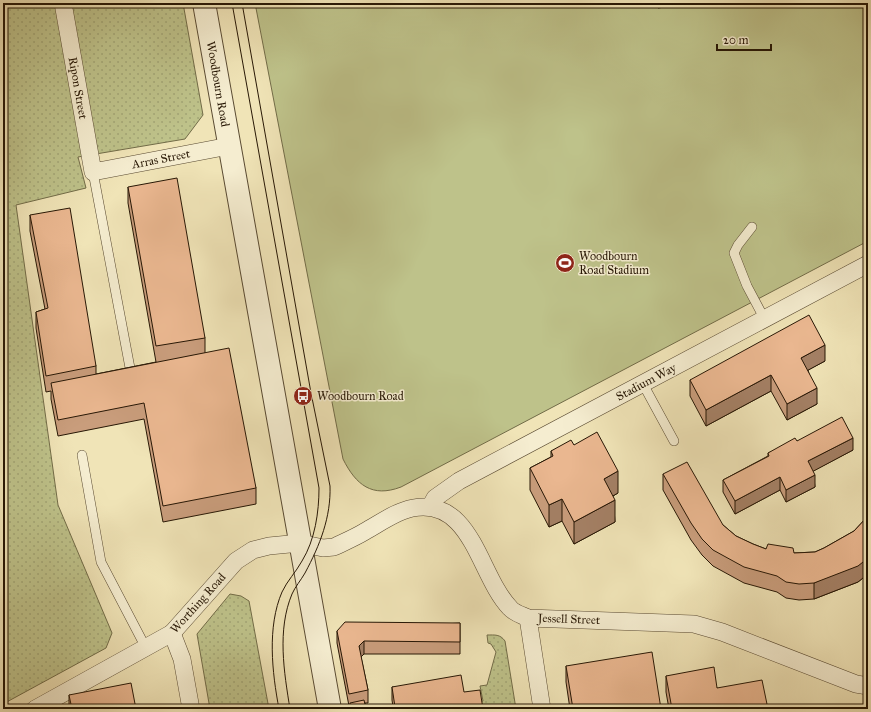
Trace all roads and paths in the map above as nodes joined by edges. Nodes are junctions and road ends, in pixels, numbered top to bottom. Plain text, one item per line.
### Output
1 (63, 3) edge
2 (204, 3) edge
3 (229, 146) junction
4 (93, 172) junction
5 (752, 227) dead end
6 (868, 264) edge
7 (764, 318) junction
8 (130, 368) edge
9 (643, 384) junction
10 (674, 441) dead end
11 (82, 455) dead end
12 (430, 507) junction
13 (300, 543) junction
14 (528, 618) junction
15 (172, 633) junction
16 (146, 648) junction
17 (868, 686) edge
18 (40, 708) edge
19 (191, 709) edge
20 (330, 709) edge
21 (542, 709) edge

1 - 4 street, Ripon Street
2 - 3 street, Woodbourn Road
3 - 4 street, Arras Street
3 - 13 street, Woodbourn Road
4 - 8 lane
5 - 7 lane
6 - 7 street, Stadium Way
7 - 9 street, Stadium Way
9 - 10 lane
9 - 12 street, Stadium Way
11 - 16 lane
12 - 13 street, Jessell Street
12 - 14 street, Jessell Street
13 - 15 street, Worthing Road
13 - 20 street, Woodbourn Road
14 - 17 street, Jessell Street
14 - 21 street
15 - 16 street, Worthing Road
15 - 19 street
16 - 18 street, Worthing Road

